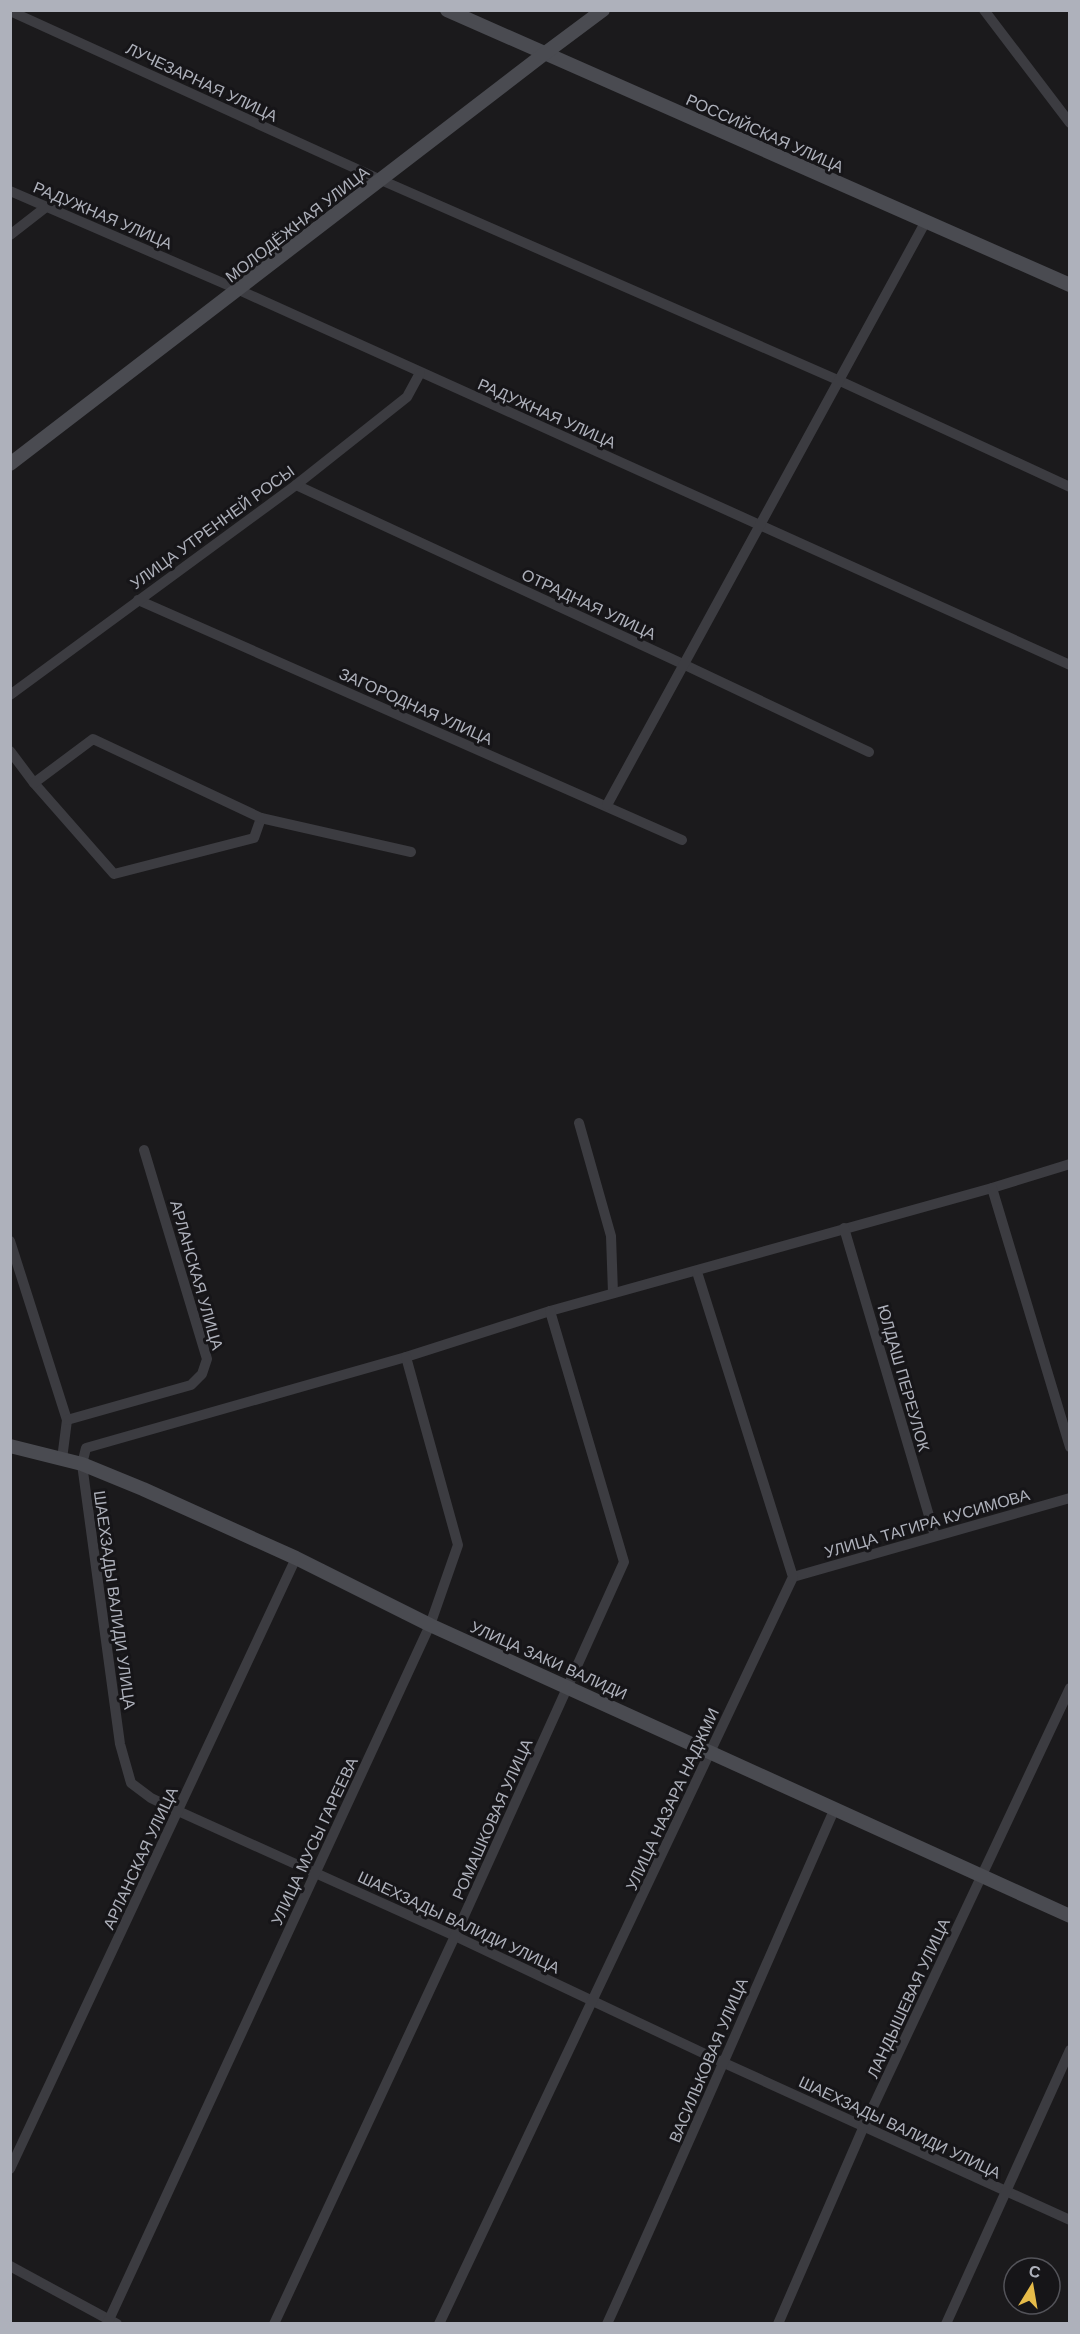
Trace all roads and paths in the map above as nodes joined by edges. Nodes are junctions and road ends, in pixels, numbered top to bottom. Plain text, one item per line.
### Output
1 (447, 10) edge
2 (603, 10) edge
3 (984, 10) edge
4 (10, 12) edge
5 (544, 54) junction
6 (1070, 123) edge
7 (381, 180) junction
8 (10, 191) edge
9 (46, 207) junction
10 (926, 221) junction
11 (10, 235) edge
12 (1070, 285) edge
13 (239, 290) junction
14 (420, 373) junction
15 (840, 381) junction
16 (10, 464) edge
17 (296, 485) junction
18 (1070, 486) edge
19 (761, 525) junction
20 (138, 600) junction
21 (685, 665) junction
22 (1070, 665) edge
23 (10, 695) edge
24 (10, 751) edge
25 (869, 753) dead end
26 (34, 783) junction
27 (607, 806) junction
28 (261, 818) junction
29 (682, 840) dead end
30 (411, 852) dead end
31 (579, 1123) dead end
32 (144, 1150) dead end
33 (1070, 1164) edge
34 (992, 1188) junction
35 (844, 1228) junction
36 (10, 1241) edge
37 (697, 1272) junction
38 (613, 1293) junction
39 (550, 1311) junction
40 (405, 1357) junction
41 (68, 1420) junction
42 (10, 1446) edge
43 (1070, 1447) edge
44 (62, 1459) junction
45 (82, 1464) junction
46 (1070, 1498) edge
47 (935, 1536) junction
48 (296, 1558) junction
49 (794, 1577) junction
50 (430, 1625) junction
51 (568, 1686) junction
52 (1070, 1688) edge
53 (711, 1754) junction
54 (836, 1808) junction
55 (178, 1811) junction
56 (316, 1873) junction
57 (982, 1877) junction
58 (1070, 1916) edge
59 (455, 1936) junction
60 (593, 2000) junction
61 (1070, 2050) edge
62 (723, 2062) junction
63 (864, 2126) junction
64 (10, 2169) edge
65 (1006, 2192) junction
66 (1070, 2220) edge
67 (10, 2266) edge
68 (111, 2322) edge
69 (274, 2324) edge
70 (439, 2324) edge
71 (607, 2324) edge
72 (778, 2324) edge
73 (946, 2324) edge

1 - 5 street, РОССИЙСКАЯ УЛИЦА
2 - 5 street, МОЛОДЁЖНАЯ УЛИЦА
3 - 6 street
4 - 7 street, ЛУЧЕЗАРНАЯ УЛИЦА
5 - 7 street, МОЛОДЁЖНАЯ УЛИЦА
5 - 10 street, РОССИЙСКАЯ УЛИЦА
7 - 13 street, МОЛОДЁЖНАЯ УЛИЦА
7 - 15 street, ЛУЧЕЗАРНАЯ УЛИЦА
8 - 9 street, РАДУЖНАЯ УЛИЦА
9 - 11 street
9 - 13 street, РАДУЖНАЯ УЛИЦА
10 - 12 street, РОССИЙСКАЯ УЛИЦА
10 - 15 street
13 - 14 street, РАДУЖНАЯ УЛИЦА
13 - 16 street, МОЛОДЁЖНАЯ УЛИЦА
14 - 17 street, УЛИЦА УТРЕННЕЙ РОСЫ
14 - 19 street, РАДУЖНАЯ УЛИЦА
15 - 18 street, ЛУЧЕЗАРНАЯ УЛИЦА
15 - 19 street
17 - 20 street, УЛИЦА УТРЕННЕЙ РОСЫ
17 - 21 street, ОТРАДНАЯ УЛИЦА
19 - 21 street
19 - 22 street, РАДУЖНАЯ УЛИЦА
20 - 23 street, УЛИЦА УТРЕННЕЙ РОСЫ
20 - 27 street, ЗАГОРОДНАЯ УЛИЦА
21 - 25 street, ОТРАДНАЯ УЛИЦА
21 - 27 street
24 - 26 street
26 - 28 street
26 - 28 street
27 - 29 street, ЗАГОРОДНАЯ УЛИЦА
28 - 30 street
31 - 38 street
32 - 41 street, АРЛАНСКАЯ УЛИЦА
33 - 34 street
34 - 35 street
34 - 43 street
35 - 37 street
35 - 47 street, ЮЛДАШ ПЕРЕУЛОК
36 - 41 street
37 - 38 street
37 - 49 street
38 - 39 street
39 - 40 street
39 - 51 street, РОМАШКОВАЯ УЛИЦА
40 - 45 street
40 - 50 street, УЛИЦА МУСЫ ГАРЕЕВА
41 - 44 street
42 - 44 street, УЛИЦА ЗАКИ ВАЛИДИ
44 - 45 street, УЛИЦА ЗАКИ ВАЛИДИ
45 - 48 street, УЛИЦА ЗАКИ ВАЛИДИ
45 - 55 street, ШАЕХЗАДЫ ВАЛИДИ УЛИЦА
46 - 47 street, УЛИЦА ТАГИРА КУСИМОВА
47 - 49 street, УЛИЦА ТАГИРА КУСИМОВА
48 - 50 street, УЛИЦА ЗАКИ ВАЛИДИ
48 - 55 street, АРЛАНСКАЯ УЛИЦА
49 - 53 street, УЛИЦА НАЗАРА НАДЖМИ
50 - 51 street, УЛИЦА ЗАКИ ВАЛИДИ
50 - 56 street, УЛИЦА МУСЫ ГАРЕЕВА
51 - 53 street, УЛИЦА ЗАКИ ВАЛИДИ
51 - 59 street, РОМАШКОВАЯ УЛИЦА
52 - 57 street, ЛАНДЫШЕВАЯ УЛИЦА
53 - 54 street, УЛИЦА ЗАКИ ВАЛИДИ
53 - 60 street, УЛИЦА НАЗАРА НАДЖМИ
54 - 57 street, УЛИЦА ЗАКИ ВАЛИДИ
54 - 62 street, ВАСИЛЬКОВАЯ УЛИЦА
55 - 56 street, ШАЕХЗАДЫ ВАЛИДИ УЛИЦА
55 - 64 street, АРЛАНСКАЯ УЛИЦА
56 - 59 street, ШАЕХЗАДЫ ВАЛИДИ УЛИЦА
56 - 68 street, УЛИЦА МУСЫ ГАРЕЕВА
57 - 58 street, УЛИЦА ЗАКИ ВАЛИДИ
57 - 63 street, ЛАНДЫШЕВАЯ УЛИЦА
59 - 60 street, ШАЕХЗАДЫ ВАЛИДИ УЛИЦА
59 - 69 street, РОМАШКОВАЯ УЛИЦА
60 - 62 street, ШАЕХЗАДЫ ВАЛИДИ УЛИЦА
60 - 70 street, УЛИЦА НАЗАРА НАДЖМИ
61 - 65 street
62 - 63 street, ШАЕХЗАДЫ ВАЛИДИ УЛИЦА
62 - 71 street, ВАСИЛЬКОВАЯ УЛИЦА
63 - 65 street, ШАЕХЗАДЫ ВАЛИДИ УЛИЦА
63 - 72 street, ЛАНДЫШЕВАЯ УЛИЦА
65 - 66 street, ШАЕХЗАДЫ ВАЛИДИ УЛИЦА
65 - 73 street
67 - 68 street

